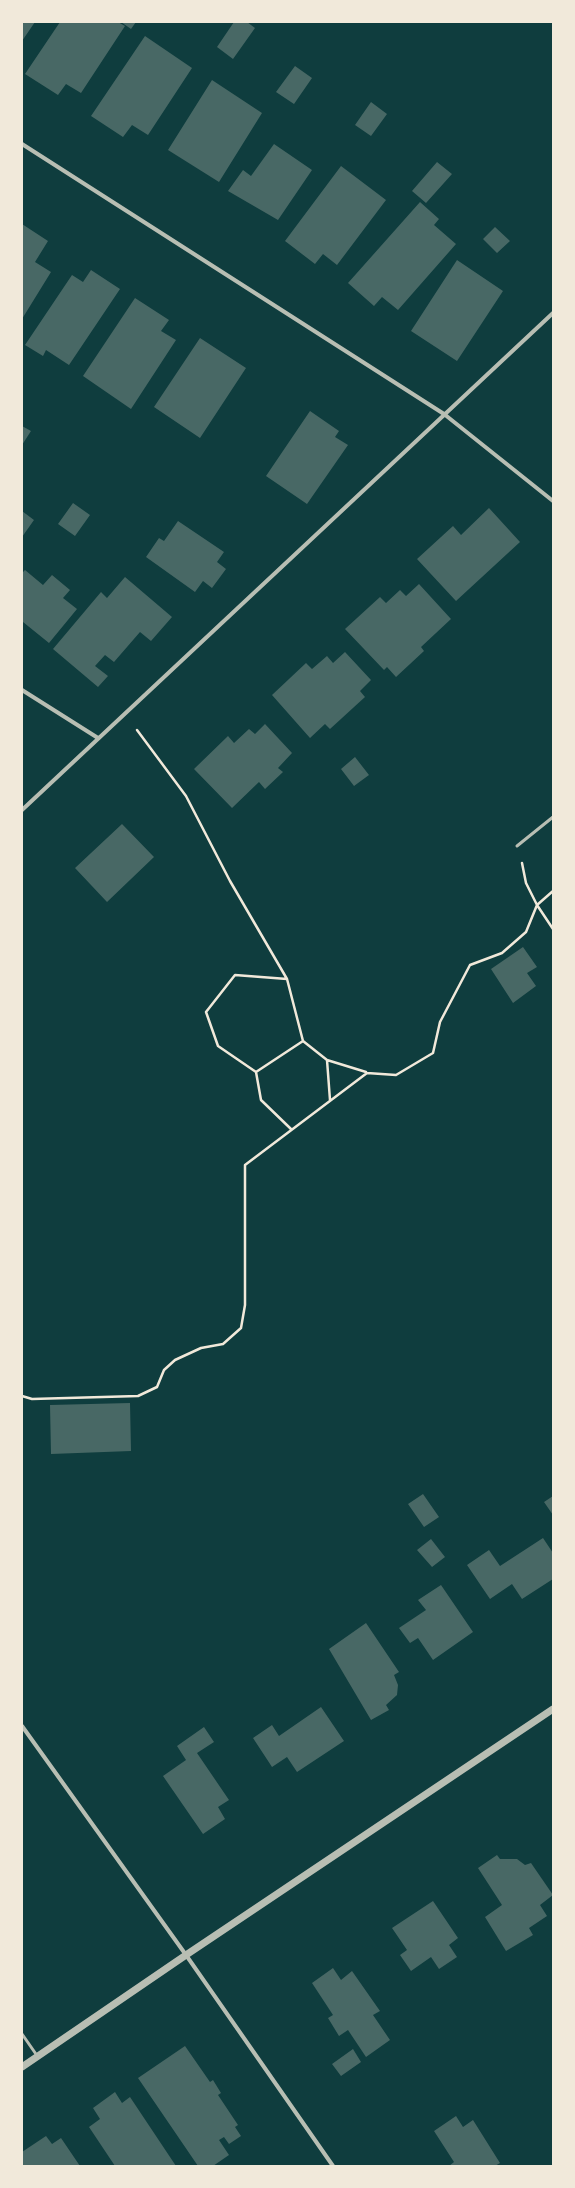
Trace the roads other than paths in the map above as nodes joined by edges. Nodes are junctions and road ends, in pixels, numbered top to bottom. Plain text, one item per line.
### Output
1 (22, 144) edge
2 (553, 314) edge
3 (444, 414) junction
4 (553, 501) edge
5 (22, 690) edge
6 (98, 738) junction
7 (22, 810) edge
8 (553, 817) edge
9 (517, 846) road end
10 (553, 1709) edge
11 (22, 1726) edge
12 (186, 1955) junction
13 (22, 2034) edge
14 (38, 2056) junction
15 (22, 2067) edge
16 (333, 2166) edge

1 - 3 street
2 - 3 street
3 - 4 street
3 - 6 street
5 - 6 street
6 - 7 street
8 - 9 lane
10 - 12 street
11 - 12 street
12 - 14 street
12 - 16 street
13 - 14 lane
14 - 15 street

